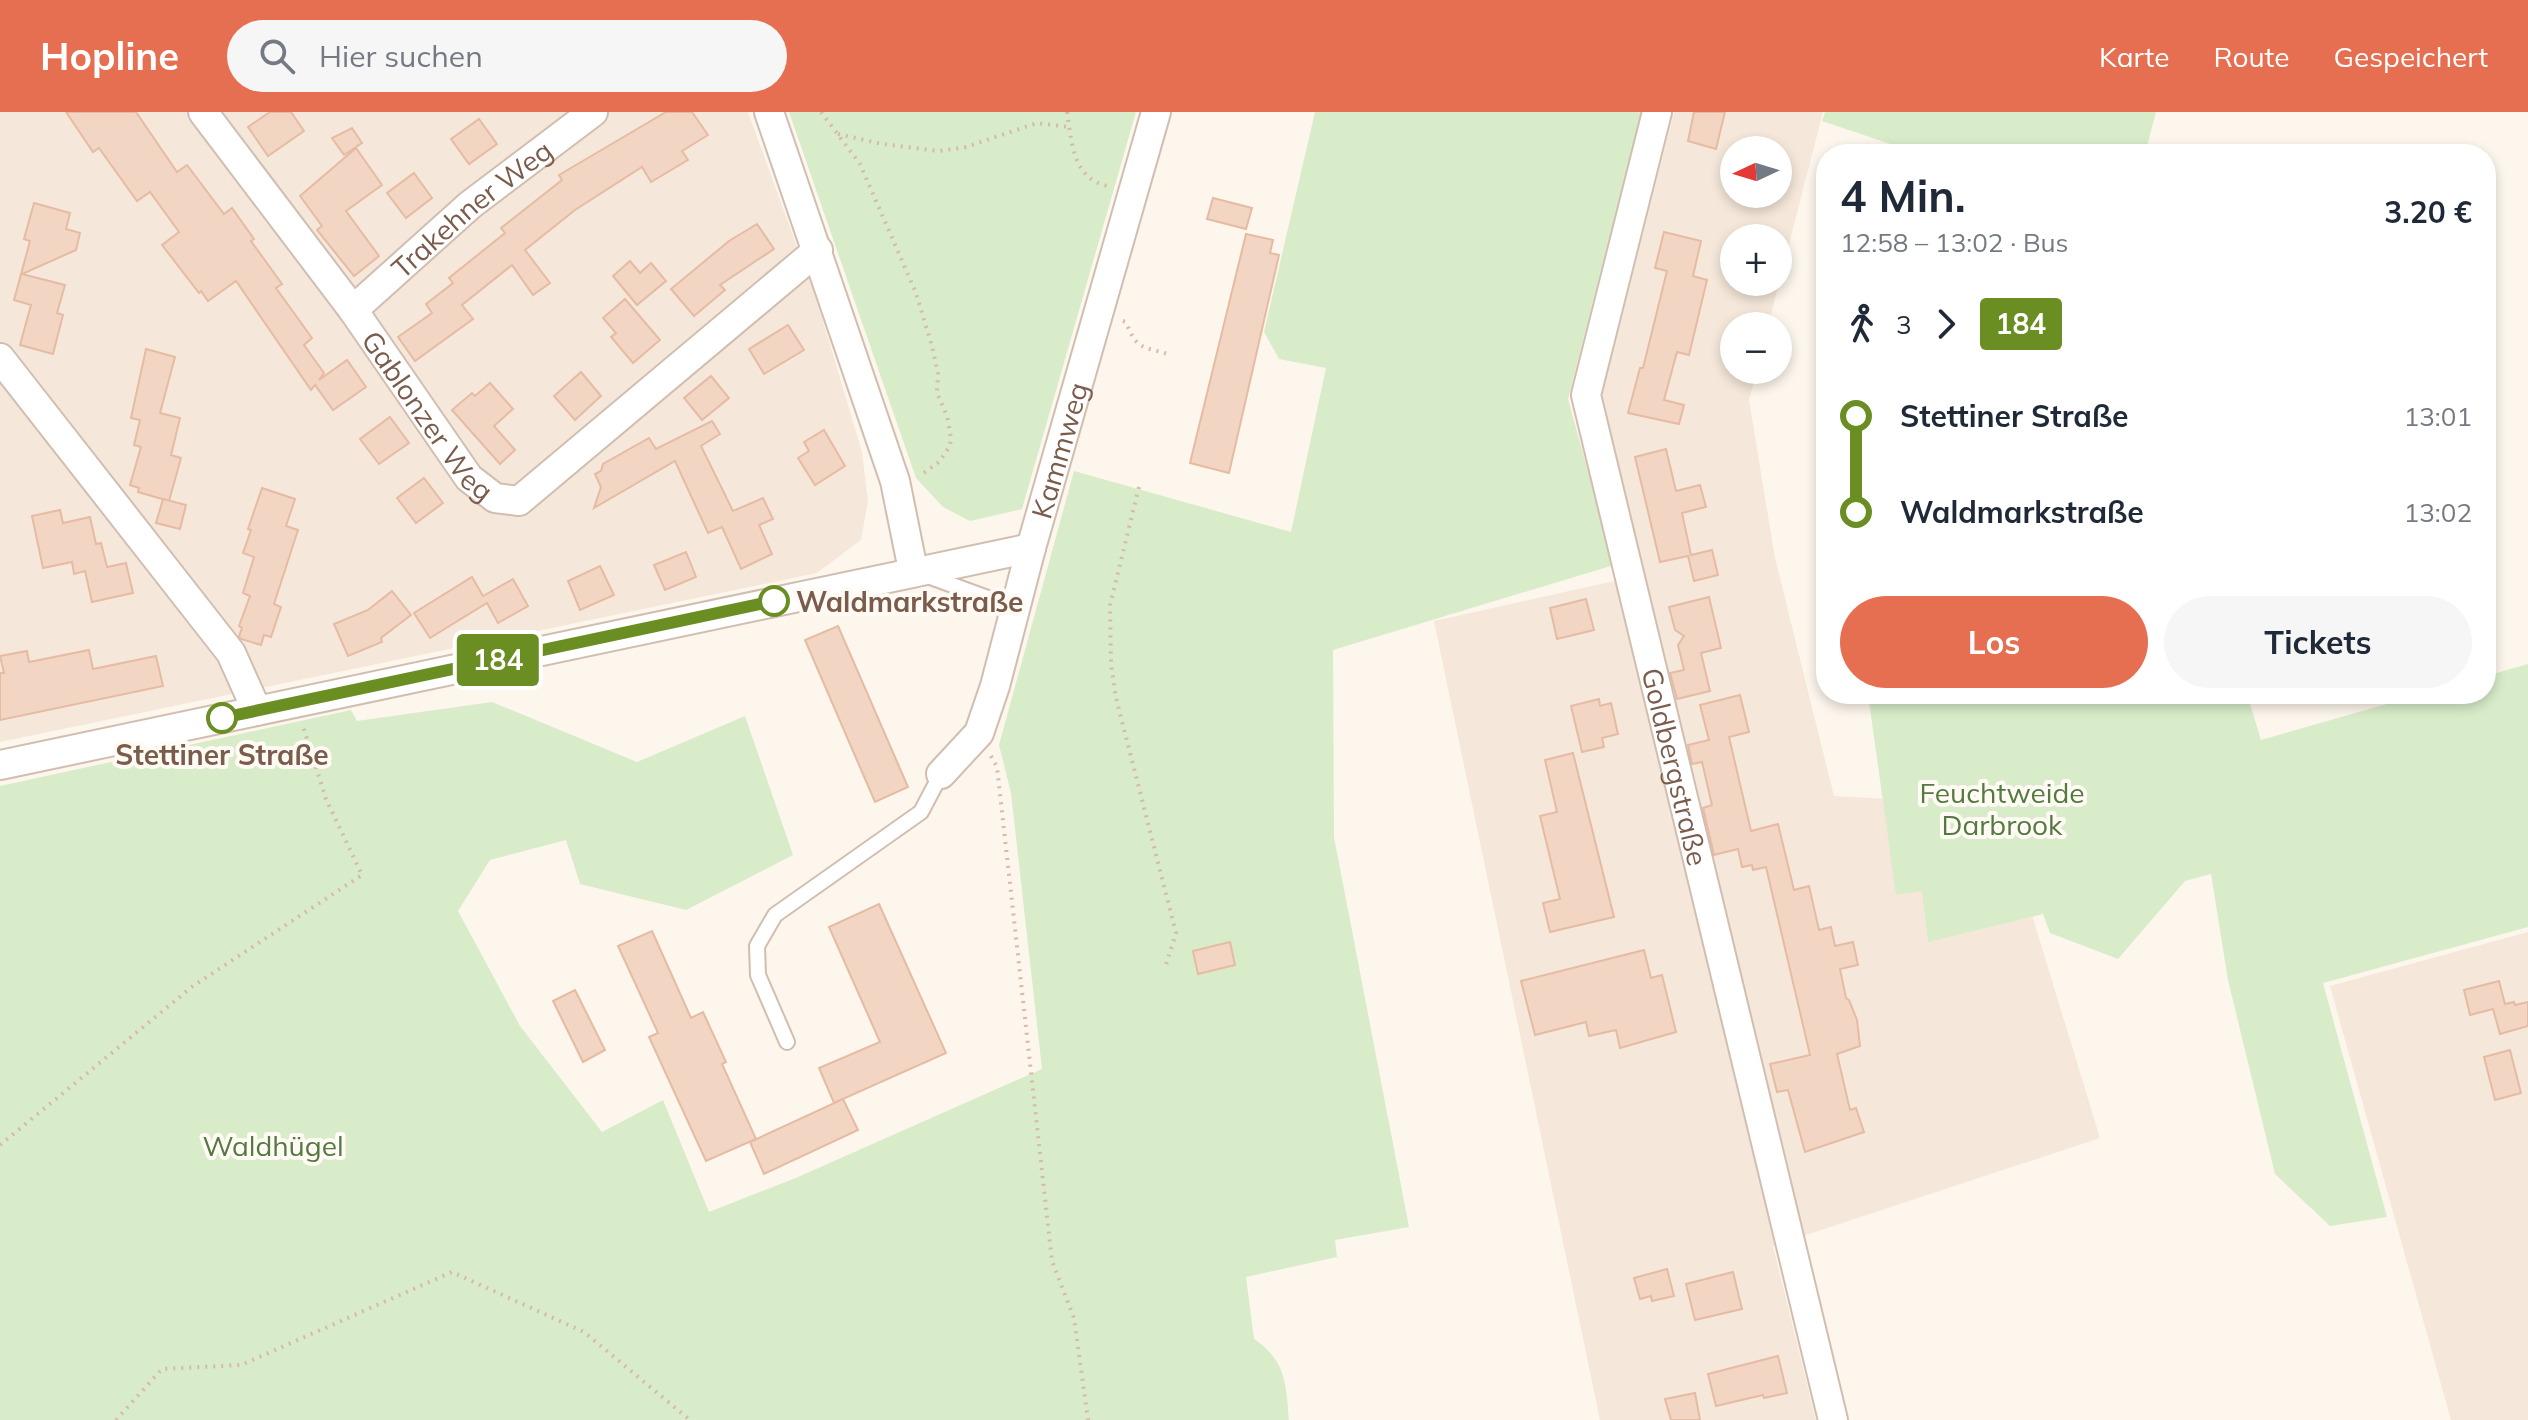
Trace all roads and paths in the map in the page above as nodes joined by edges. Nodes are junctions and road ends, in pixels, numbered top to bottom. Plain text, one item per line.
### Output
1 (203, 112) edge
2 (593, 112) edge
3 (769, 112) edge
4 (821, 112) edge
5 (1067, 112) edge
6 (1156, 112) edge
7 (1657, 112) edge
8 (1069, 127) junction
9 (835, 133) junction
10 (1133, 191) junction
11 (818, 250) junction
12 (353, 310) junction
13 (1119, 319) dead end
14 (1171, 355) dead end
15 (0, 358) edge
16 (13, 393) edge
17 (1139, 487) dead end
18 (897, 492) junction
19 (1031, 548) junction
20 (913, 570) junction
21 (1015, 608) junction
22 (296, 702) junction
23 (257, 711) junction
24 (979, 733) junction
25 (0, 765) edge
26 (941, 774) joint
27 (1165, 968) dead end
28 (787, 1042) dead end
29 (0, 1145) edge
30 (116, 1420) edge
31 (690, 1420) edge
32 (1088, 1420) edge
33 (1833, 1420) edge

1 - 12 street, Gablonzer Weg
2 - 12 street, Trakehner Weg
3 - 11 street
4 - 9 path
5 - 8 path
6 - 10 street, Kammweg
7 - 33 street, Goldbergstraße
8 - 9 path
8 - 10 path
9 - 18 path
10 - 19 street, Kammweg
11 - 12 street, Gablonzer Weg
11 - 18 street
13 - 14 path
15 - 16 street
16 - 23 street
17 - 27 path
18 - 20 street
19 - 20 street
19 - 21 street, Kammweg
20 - 21 lane
20 - 22 street
21 - 24 street, Kammweg
22 - 23 street
22 - 29 path
23 - 25 street
24 - 26 street, Kammweg
24 - 32 path
26 - 28 lane
30 - 31 path

